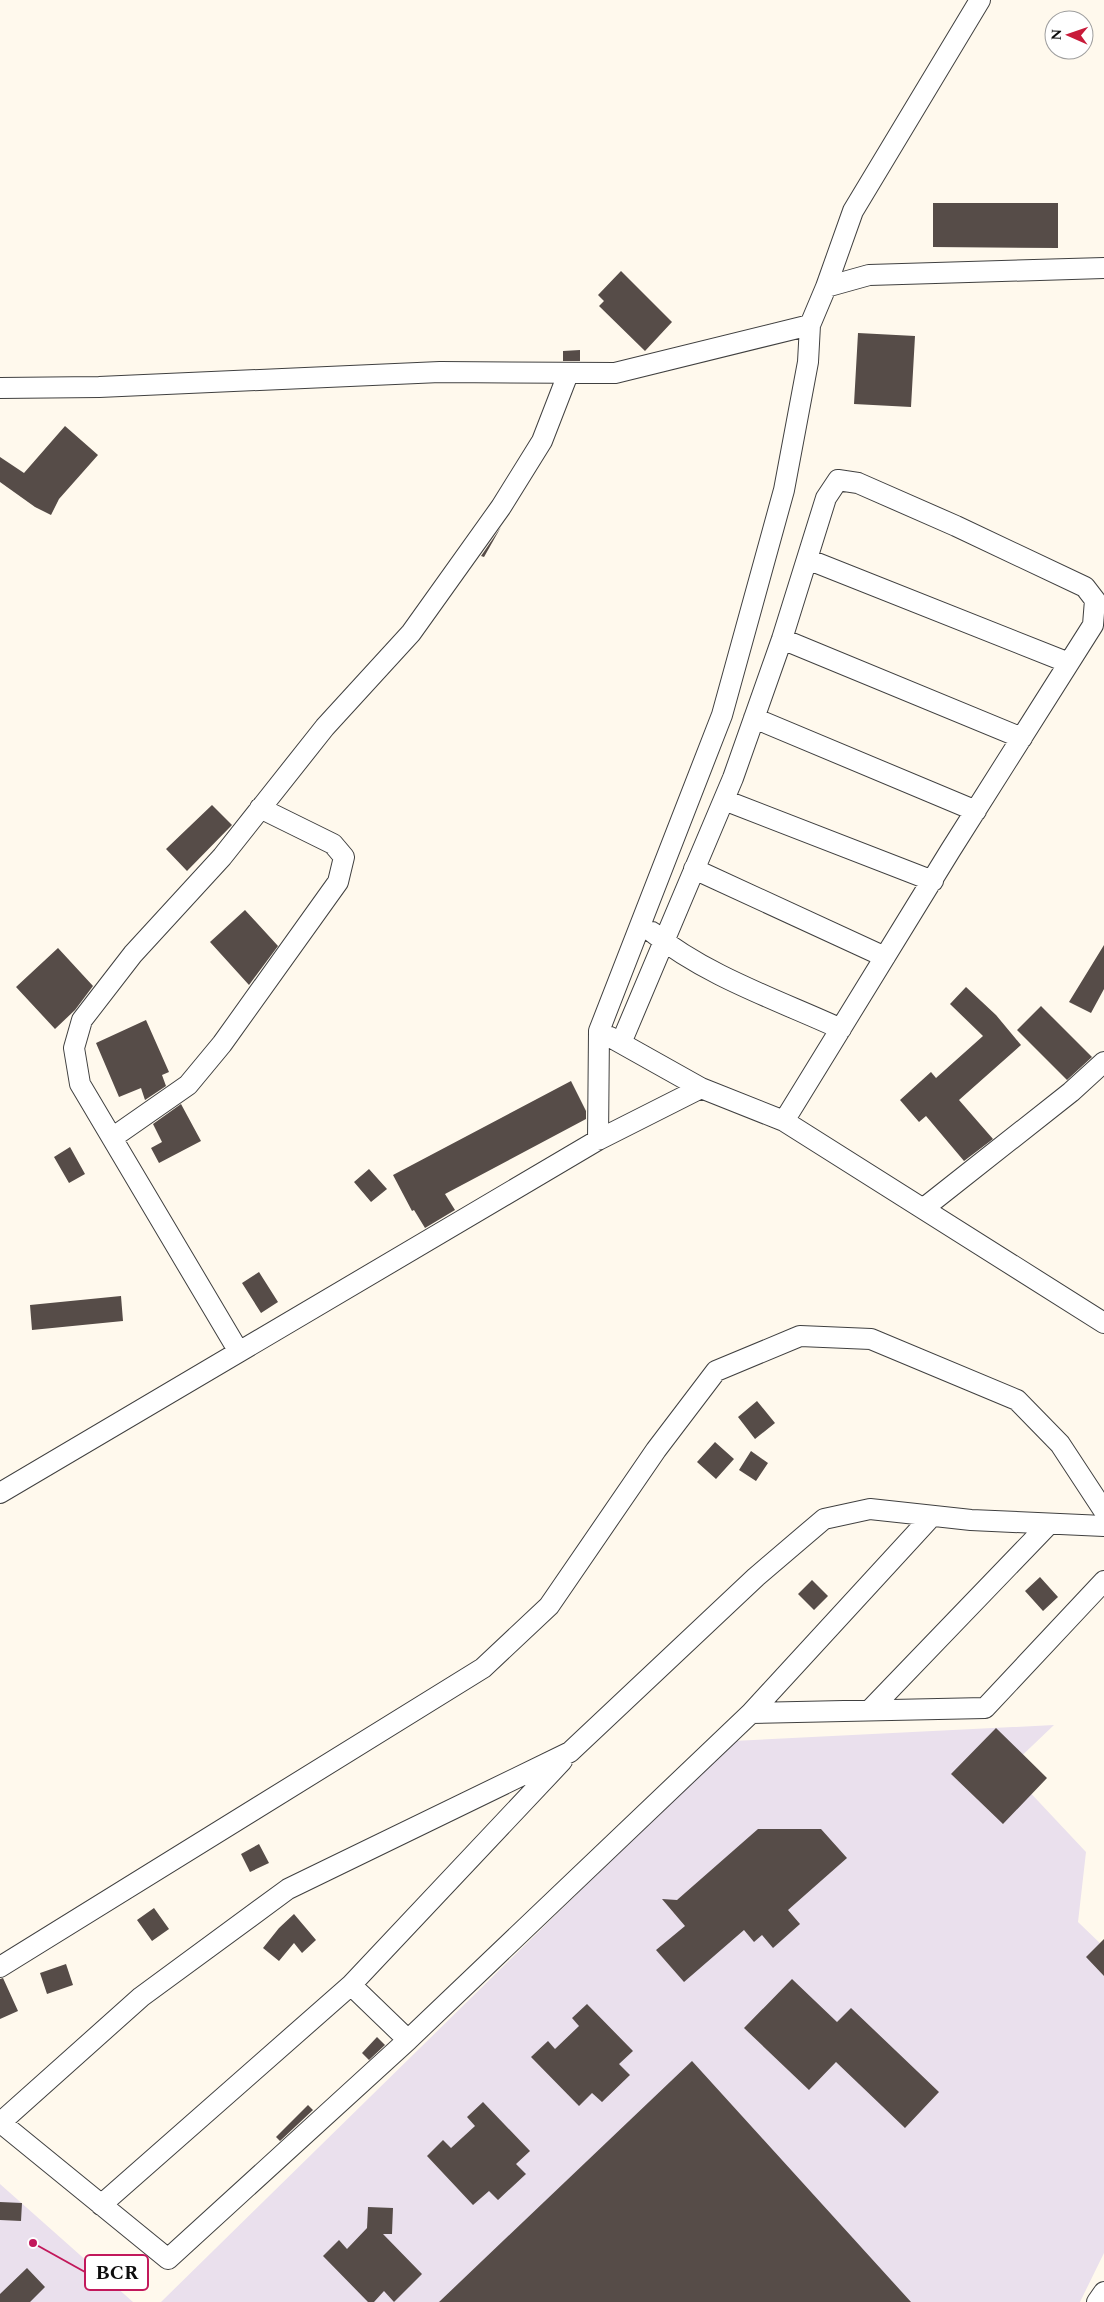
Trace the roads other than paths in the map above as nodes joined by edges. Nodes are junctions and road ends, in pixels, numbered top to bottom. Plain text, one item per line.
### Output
1 (980, 0) edge
2 (1104, 268) edge
3 (826, 287) junction
4 (810, 325) junction
5 (568, 374) junction
6 (0, 388) edge
7 (807, 559) junction
8 (1098, 622) edge
9 (782, 639) junction
10 (1069, 663) junction
11 (754, 718) junction
12 (1022, 738) junction
13 (724, 800) junction
14 (260, 808) junction
15 (976, 812) junction
16 (694, 869) junction
17 (933, 881) junction
18 (641, 923) junction
19 (662, 940) junction
20 (886, 957) junction
21 (841, 1029) junction
22 (600, 1031) junction
23 (621, 1043) junction
24 (1104, 1062) edge
25 (701, 1088) junction
26 (784, 1122) junction
27 (112, 1138) junction
28 (598, 1140) junction
29 (924, 1208) junction
30 (1104, 1323) edge
31 (239, 1352) junction
32 (0, 1493) edge
33 (1104, 1511) edge
34 (932, 1516) junction
35 (1049, 1524) junction
36 (1104, 1526) edge
37 (1104, 1581) edge
38 (870, 1710) junction
39 (751, 1713) junction
40 (570, 1752) junction
41 (0, 1967) edge
42 (351, 1985) junction
43 (408, 2040) junction
44 (0, 2122) edge
45 (101, 2205) junction
46 (1104, 2292) edge
47 (1096, 2302) edge

1 - 3 street
2 - 3 street
3 - 4 street
4 - 5 street
4 - 18 street
5 - 6 street
5 - 14 street
7 - 8 street
7 - 9 street
7 - 10 street
8 - 10 street
9 - 11 street
9 - 12 street
10 - 12 street
11 - 13 street
11 - 15 street
12 - 15 street
13 - 16 street
13 - 17 street
14 - 27 street
14 - 27 street
15 - 17 street
16 - 19 street
16 - 20 street
17 - 20 street
18 - 19 street
18 - 22 street
19 - 21 street
19 - 23 street
20 - 21 street
21 - 26 street
22 - 23 street
22 - 28 street
23 - 25 street
24 - 29 street
25 - 26 street
25 - 28 street
26 - 29 street
27 - 31 street
28 - 31 street
29 - 30 street
31 - 32 street
33 - 41 street
34 - 35 street
34 - 39 street
34 - 40 street
35 - 36 street
35 - 38 street
37 - 38 street
38 - 39 street
39 - 43 street
40 - 42 street
40 - 44 street
42 - 43 street
42 - 45 street
43 - 45 street
44 - 45 street
46 - 47 street

